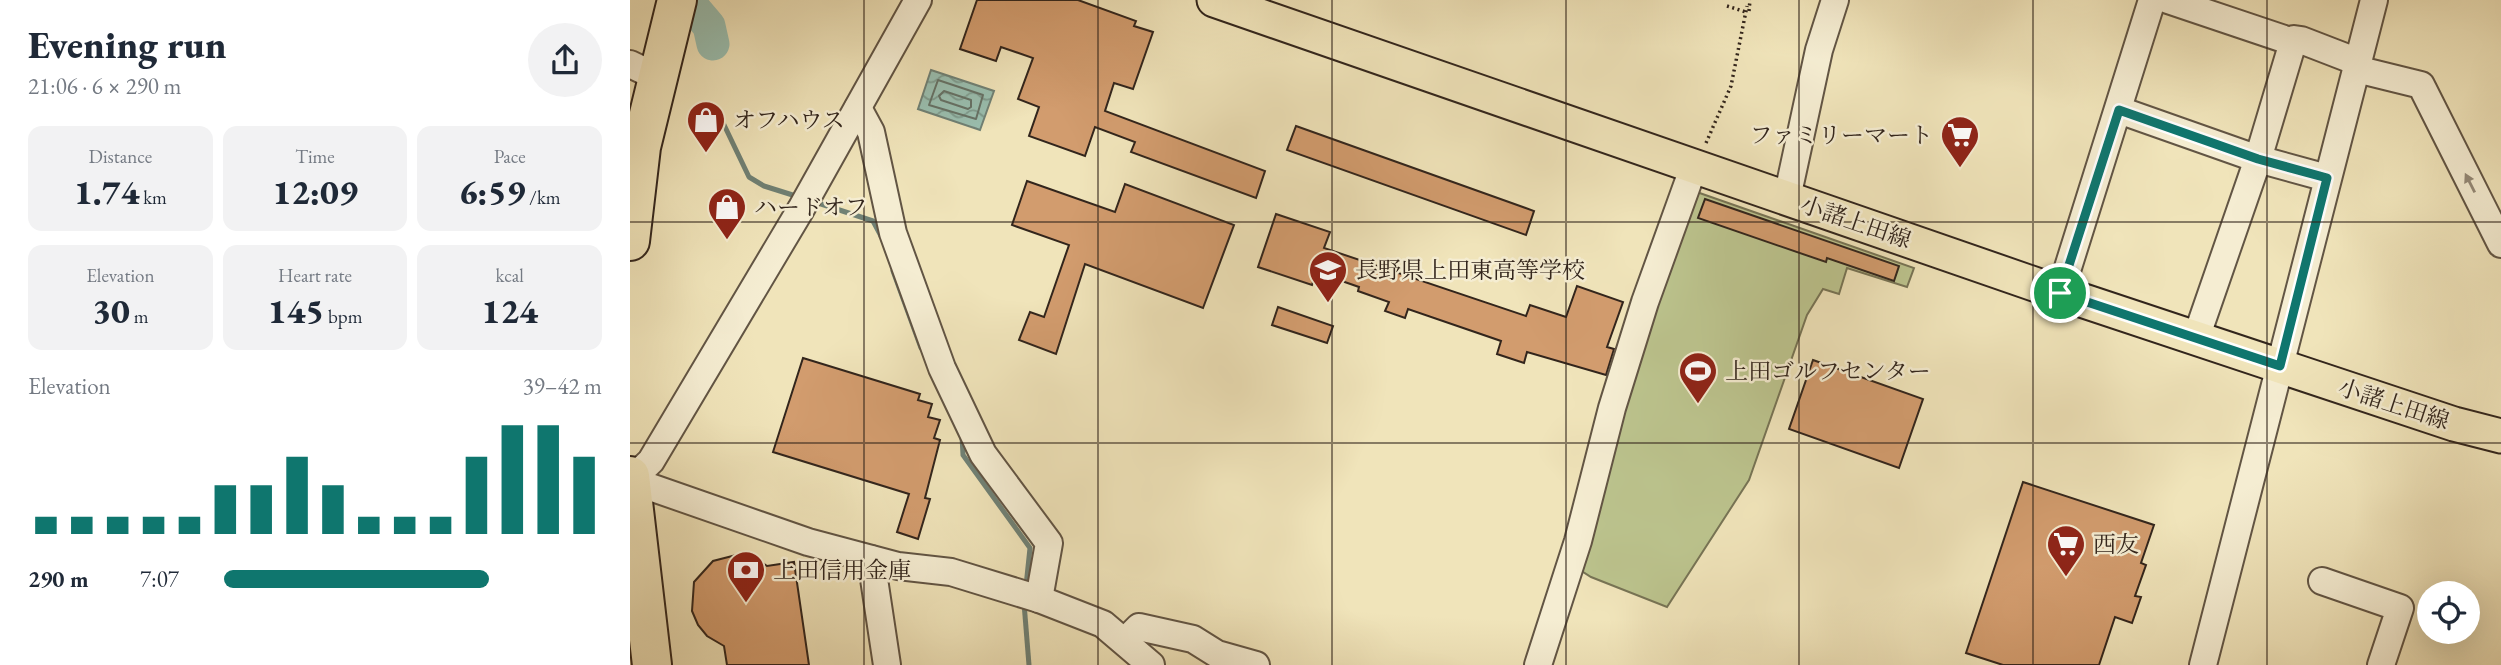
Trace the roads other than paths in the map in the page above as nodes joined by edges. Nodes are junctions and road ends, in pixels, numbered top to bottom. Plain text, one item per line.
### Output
1 (677, 0) edge
2 (918, 0) edge
3 (1835, 0) edge
4 (2152, 0) edge
5 (2168, 0) edge
6 (2374, 0) edge
7 (1229, 2) edge
8 (2293, 42) junction
9 (2357, 65) junction
10 (643, 71) edge
11 (858, 108) junction
12 (2119, 110) junction
13 (2258, 159) junction
14 (1696, 167) junction
15 (2327, 178) junction
16 (1787, 198) junction
17 (630, 241) edge
18 (2501, 244) edge
19 (2060, 293) junction
20 (2196, 338) junction
21 (2280, 366) junction
22 (2501, 436) edge
23 (631, 494) edge
24 (871, 559) junction
25 (2322, 581) dead end
26 (1030, 596) junction
27 (1125, 641) junction
28 (2209, 663) edge
29 (652, 665) edge
30 (887, 665) edge
31 (1151, 665) edge
32 (1256, 665) edge
33 (1538, 665) edge
34 (2381, 665) edge

1 - 10 highway
2 - 11 street
3 - 16 street
4 - 12 street
5 - 8 street
6 - 9 street
7 - 14 main road, 小諸上田線
8 - 9 street
8 - 13 street
9 - 15 street
18 -> 9 street
10 - 17 highway
11 - 23 street
11 - 26 street
12 - 13 street
12 - 19 street
13 - 15 street
13 - 20 street
14 - 16 main road, 小諸上田線
14 - 33 street
15 - 21 street
16 - 19 main road, 小諸上田線
19 - 20 main road, 小諸上田線
20 - 21 main road, 小諸上田線
21 - 22 main road, 小諸上田線
21 - 28 street
23 - 24 street
23 - 29 highway
24 - 26 street
24 - 30 street
25 - 34 street
26 - 27 street
27 - 31 street
27 - 32 street

